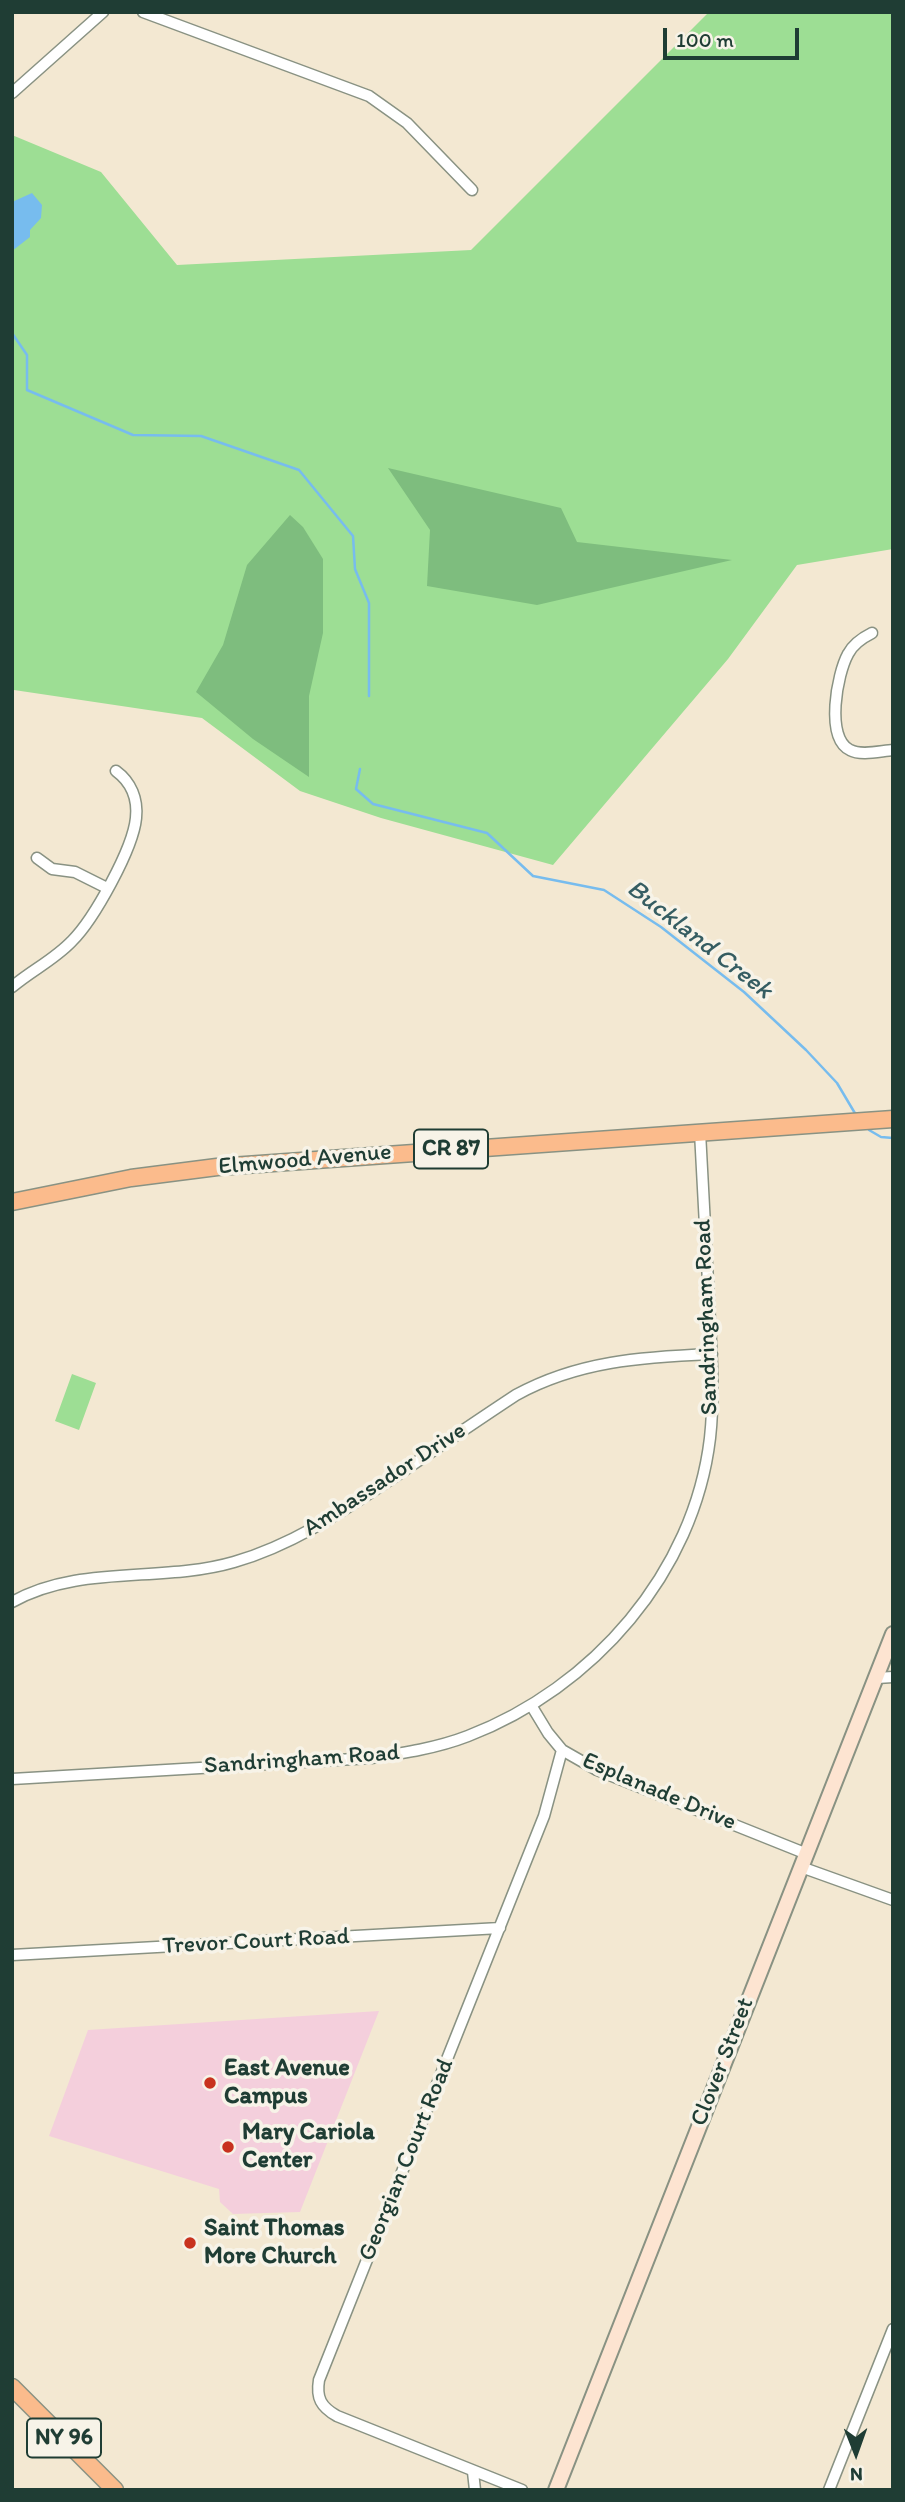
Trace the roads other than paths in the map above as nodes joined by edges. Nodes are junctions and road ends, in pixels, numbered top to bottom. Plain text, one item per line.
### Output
1 (103, 12) edge
2 (143, 12) edge
3 (12, 93) edge
4 (472, 190) dead end
5 (872, 633) dead end
6 (893, 750) edge
7 (116, 771) dead end
8 (37, 858) dead end
9 (107, 888) junction
10 (12, 987) edge
11 (893, 1119) edge
12 (700, 1132) junction
13 (12, 1202) edge
14 (712, 1354) junction
15 (12, 1602) edge
16 (893, 1634) edge
17 (893, 1677) edge
18 (877, 1678) junction
19 (531, 1705) junction
20 (562, 1750) junction
21 (12, 1779) edge
22 (804, 1860) junction
23 (893, 1900) edge
24 (500, 1928) junction
25 (12, 1955) edge
26 (893, 2329) edge
27 (12, 2387) edge
28 (473, 2472) junction
29 (112, 2489) edge
30 (475, 2490) edge
31 (522, 2490) edge
32 (556, 2490) edge
33 (829, 2490) edge

1 - 3 street
2 - 4 street
5 - 6 street
7 - 9 street
8 - 9 street
9 - 10 street
11 - 12 main road, Elmwood Avenue / CR 87
12 - 13 main road, Elmwood Avenue / CR 87
12 - 14 street, Sandringham Road
14 - 15 street, Ambassador Drive
14 - 19 street, Sandringham Road
16 - 18 main road, Clover Street
17 - 18 street
18 - 22 main road, Clover Street
19 - 20 street, Esplanade Drive
19 - 21 street, Sandringham Road
20 - 22 street, Esplanade Drive
20 - 24 street, Georgian Court Road
22 - 23 street, Esplanade Drive
22 - 32 main road, Clover Street
24 - 25 street, Trevor Court Road
24 - 28 street, Georgian Court Road
26 - 33 street
27 - 29 main road, NY 96
28 - 30 street
28 - 31 street, Georgian Court Road

